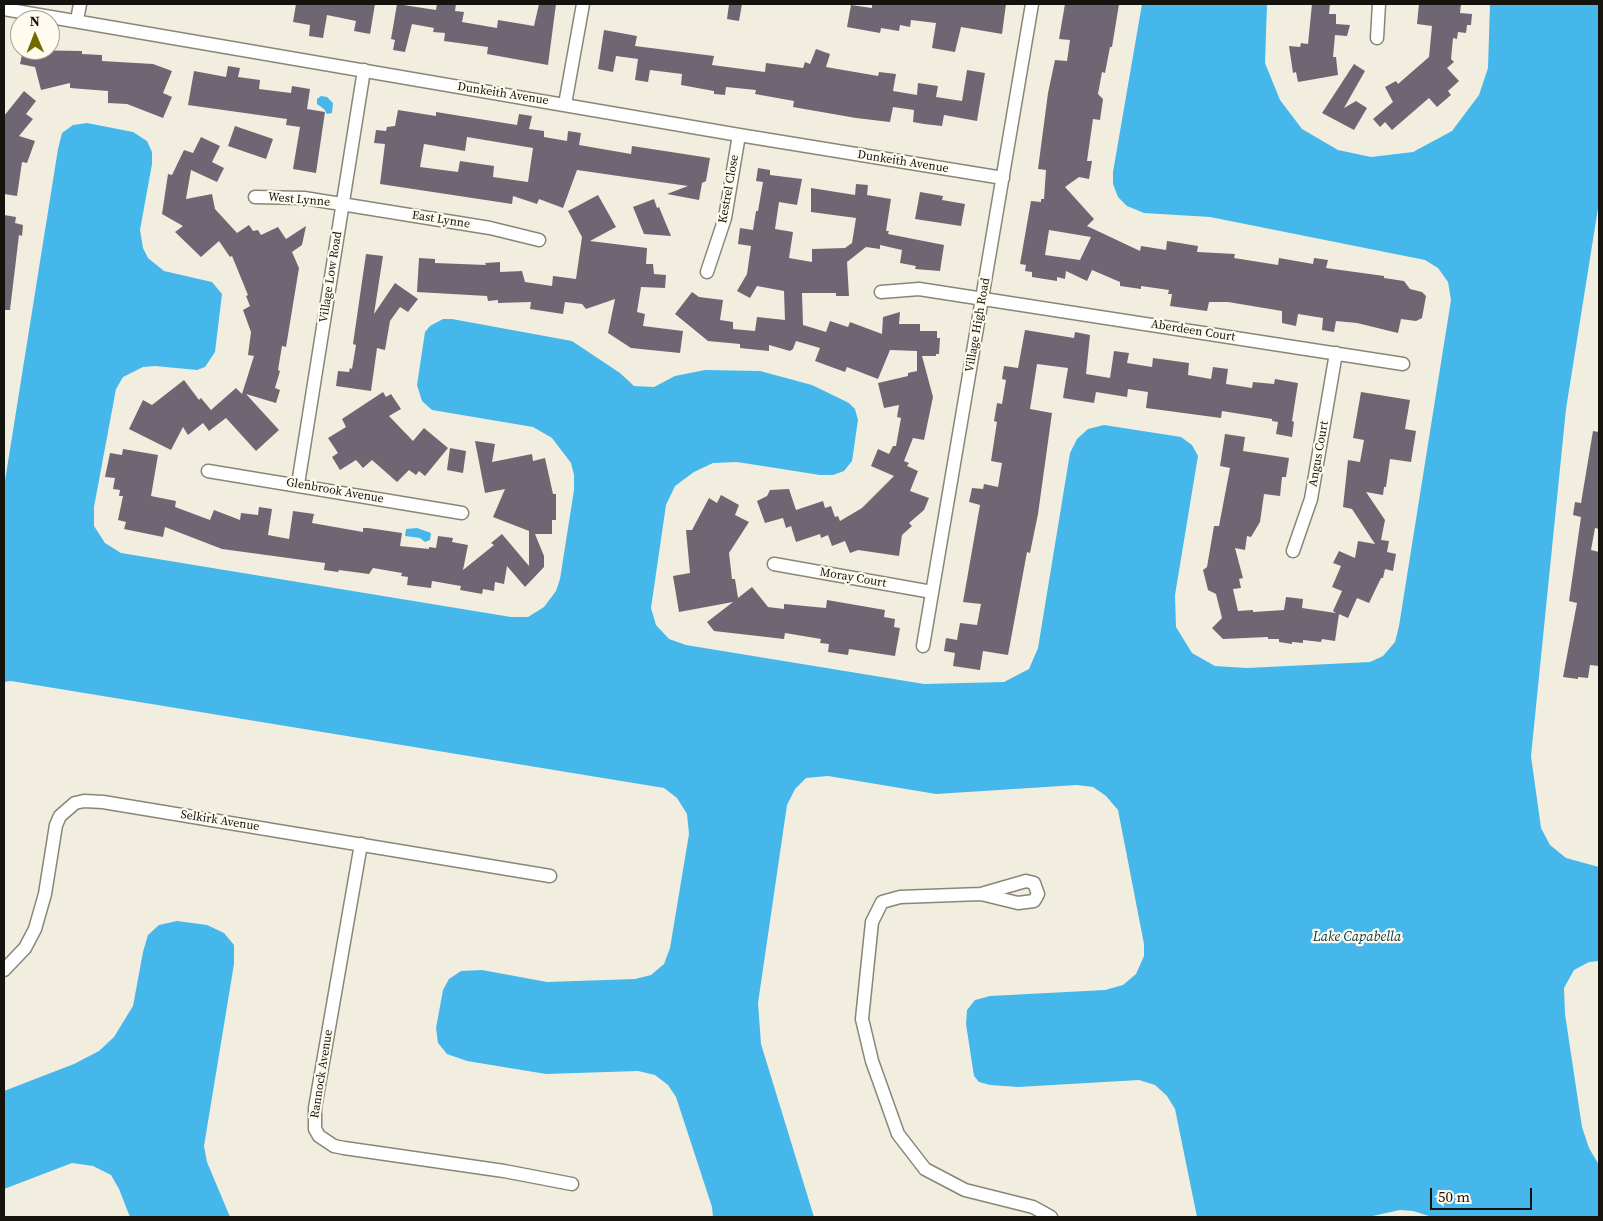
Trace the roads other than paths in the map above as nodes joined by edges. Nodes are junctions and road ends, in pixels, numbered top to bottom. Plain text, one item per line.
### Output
1 (80, 4) edge
2 (583, 4) edge
3 (1032, 4) edge
4 (1380, 4) edge
5 (4, 9) edge
6 (77, 20) junction
7 (1378, 38) dead end
8 (364, 70) junction
9 (565, 104) junction
10 (739, 135) junction
11 (1003, 178) junction
12 (255, 197) dead end
13 (342, 204) junction
14 (539, 240) dead end
15 (708, 272) dead end
16 (880, 292) dead end
17 (982, 298) junction
18 (1336, 354) junction
19 (1403, 364) dead end
20 (208, 471) dead end
21 (298, 484) junction
22 (462, 513) dead end
23 (1293, 551) dead end
24 (774, 564) dead end
25 (932, 592) junction
26 (923, 646) dead end
27 (361, 844) junction
28 (550, 876) dead end
29 (981, 894) dead end
30 (4, 970) edge
31 (572, 1184) dead end
32 (1051, 1217) edge

1 - 6 street
2 - 9 street
3 - 11 street, Village High Road
4 - 7 street
5 - 6 street, Dunkeith Avenue
6 - 8 street, Dunkeith Avenue
8 - 9 street, Dunkeith Avenue
8 - 13 street, Village Low Road
9 - 10 street, Dunkeith Avenue
10 - 11 street, Dunkeith Avenue
10 - 15 street, Kestrel Close
11 - 17 street, Village High Road
12 - 13 street, West Lynne
13 - 14 street, East Lynne
13 - 21 street, Village Low Road
16 - 17 street, Aberdeen Court
17 - 18 street, Aberdeen Court
17 - 25 street, Village High Road
18 - 19 street, Aberdeen Court
18 - 23 street, Angus Court
20 - 21 street, Glenbrook Avenue
21 - 22 street, Glenbrook Avenue
24 - 25 street, Moray Court
25 - 26 street, Village High Road
27 - 28 street, Selkirk Avenue
27 - 30 street, Selkirk Avenue
27 - 31 street, Rannock Avenue
29 - 32 street

